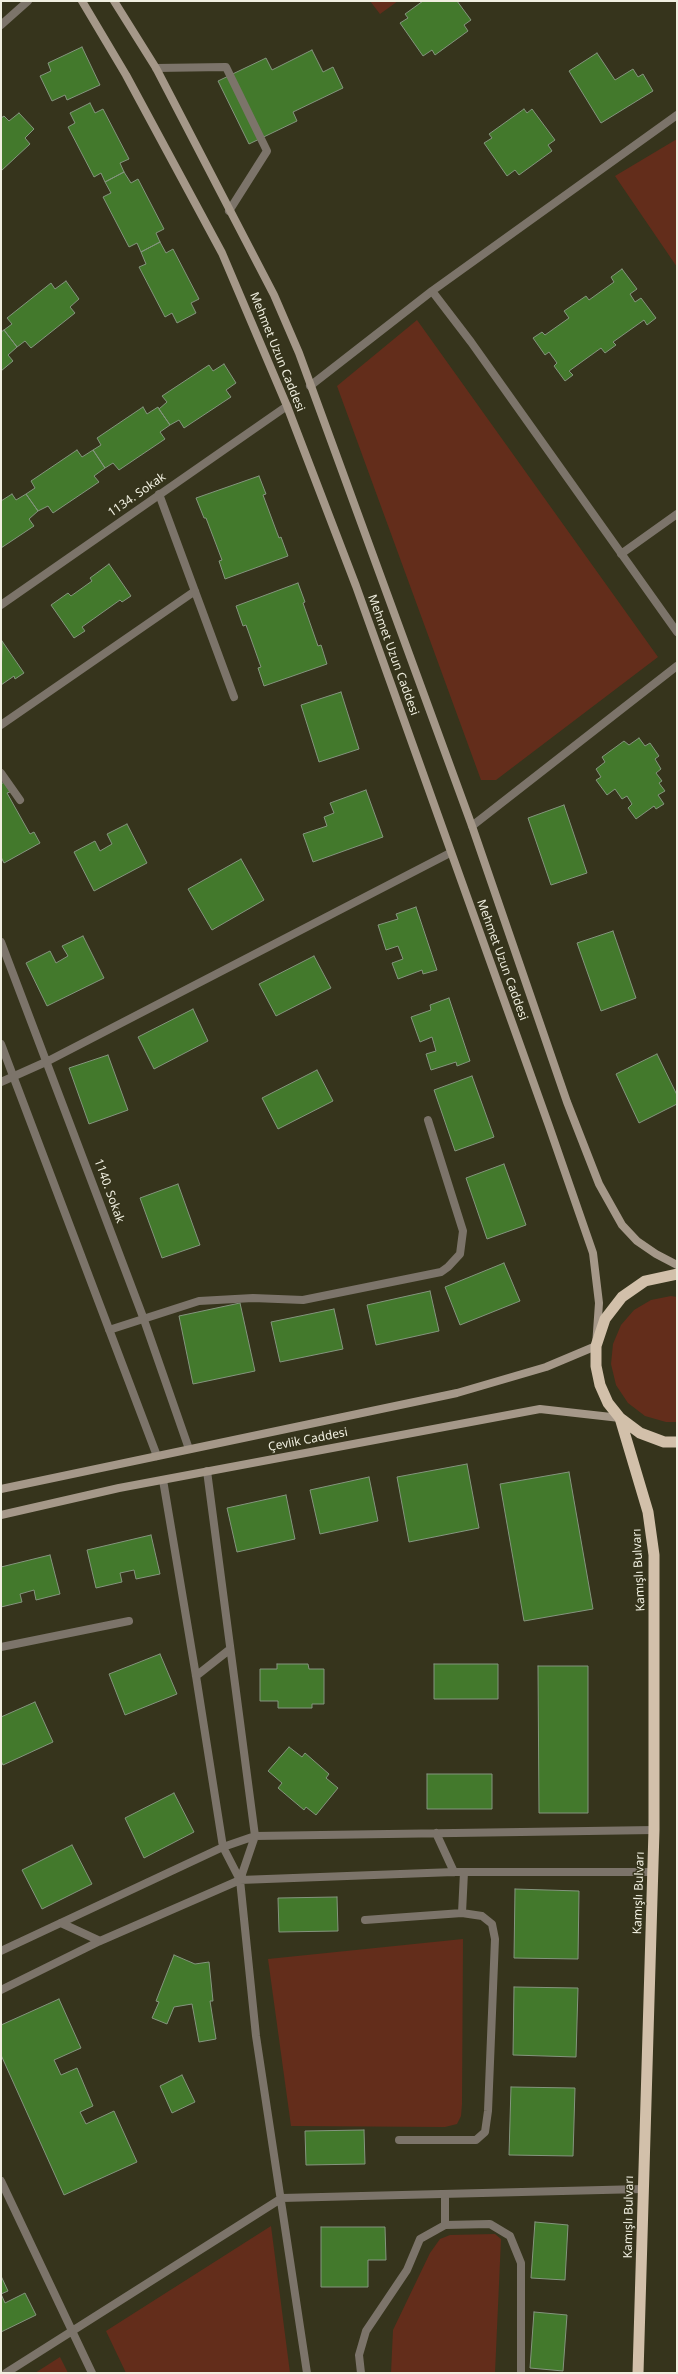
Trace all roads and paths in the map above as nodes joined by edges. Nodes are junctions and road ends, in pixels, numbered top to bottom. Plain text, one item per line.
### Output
1 (28, 1) edge
2 (82, 1) edge
3 (114, 1) edge
4 (1, 25) edge
5 (156, 68) junction
6 (677, 115) edge
7 (229, 211) junction
8 (432, 291) junction
9 (310, 386) junction
10 (287, 406) junction
11 (159, 494) junction
12 (677, 514) edge
13 (621, 554) junction
14 (195, 591) junction
15 (1, 605) edge
16 (677, 632) edge
17 (677, 666) edge
18 (234, 697) dead end
19 (1, 725) edge
20 (1, 773) edge
21 (20, 800) dead end
22 (472, 826) junction
23 (450, 852) junction
24 (1, 942) edge
25 (1, 1044) edge
26 (48, 1061) junction
27 (13, 1076) junction
28 (1, 1082) edge
29 (428, 1120) dead end
30 (677, 1265) edge
31 (677, 1274) edge
32 (143, 1317) junction
33 (109, 1330) junction
34 (596, 1346) junction
35 (620, 1418) junction
36 (677, 1442) edge
37 (189, 1449) junction
38 (157, 1456) junction
39 (207, 1471) junction
40 (163, 1480) junction
41 (1, 1489) edge
42 (1, 1515) edge
43 (129, 1621) dead end
44 (1, 1647) edge
45 (229, 1650) junction
46 (196, 1676) junction
47 (654, 1830) junction
48 (436, 1833) junction
49 (255, 1836) junction
50 (223, 1847) junction
51 (454, 1872) junction
52 (464, 1872) junction
53 (653, 1872) junction
54 (240, 1880) junction
55 (462, 1913) junction
56 (365, 1920) dead end
57 (61, 1923) junction
58 (100, 1941) junction
59 (1, 1951) edge
60 (1, 1990) edge
61 (399, 2140) dead end
62 (1, 2181) edge
63 (642, 2189) junction
64 (445, 2194) junction
65 (282, 2198) junction
66 (445, 2225) junction
67 (71, 2330) junction
68 (6, 2373) edge
69 (92, 2373) edge
70 (307, 2373) edge
71 (361, 2373) edge
72 (521, 2373) edge
73 (638, 2373) edge

1 - 4 street
2 - 10 main road, Mehmet Uzun Caddesi
3 - 5 main road
5 - 7 main road
5 - 7 street
6 - 8 street
7 - 9 main road
8 - 9 street
8 - 13 street
9 - 22 main road
10 - 11 street, 1134. Sokak
10 - 23 main road, Mehmet Uzun Caddesi
11 - 14 street
11 - 15 street, 1134. Sokak
12 - 13 street
13 - 16 street
14 - 18 street
14 - 19 street
17 - 22 street
20 - 21 street
22 - 30 main road
23 - 26 street
23 - 34 main road, Mehmet Uzun Caddesi
24 - 26 street, 1140. Sokak
25 - 27 street
26 - 27 street
26 - 32 street, 1140. Sokak
27 - 28 street
27 - 33 street
29 - 32 street
31 - 34 highway
32 - 33 street
32 - 37 street, 1140. Sokak
33 - 38 street
34 - 35 highway
34 - 37 main road, Çevlik Caddesi
35 - 36 highway
35 - 39 main road, Çevlik Caddesi
35 - 47 highway, Kamışlı Bulvarı
37 - 38 main road, Çevlik Caddesi
38 - 41 main road, Çevlik Caddesi
39 - 40 main road, Çevlik Caddesi
39 - 45 street
40 - 42 main road, Çevlik Caddesi
40 - 46 street
43 - 44 street
45 - 46 street
45 - 49 street
46 - 50 street
47 - 48 street
47 - 53 highway, Kamışlı Bulvarı
48 - 49 street
48 - 51 street
49 - 50 street
49 - 54 street
50 - 54 street
50 - 57 street
51 - 52 street
51 - 54 street
52 - 53 street
52 - 55 street
53 - 63 highway, Kamışlı Bulvarı
54 - 58 street
54 - 65 street
55 - 56 street
55 - 61 street
57 - 58 street
57 - 59 street
58 - 60 street
62 - 67 street
63 - 64 street
63 - 73 highway, Kamışlı Bulvarı
64 - 65 street
64 - 66 street
65 - 67 street
65 - 70 street
66 - 71 street
66 - 72 street
67 - 68 street
67 - 69 street

